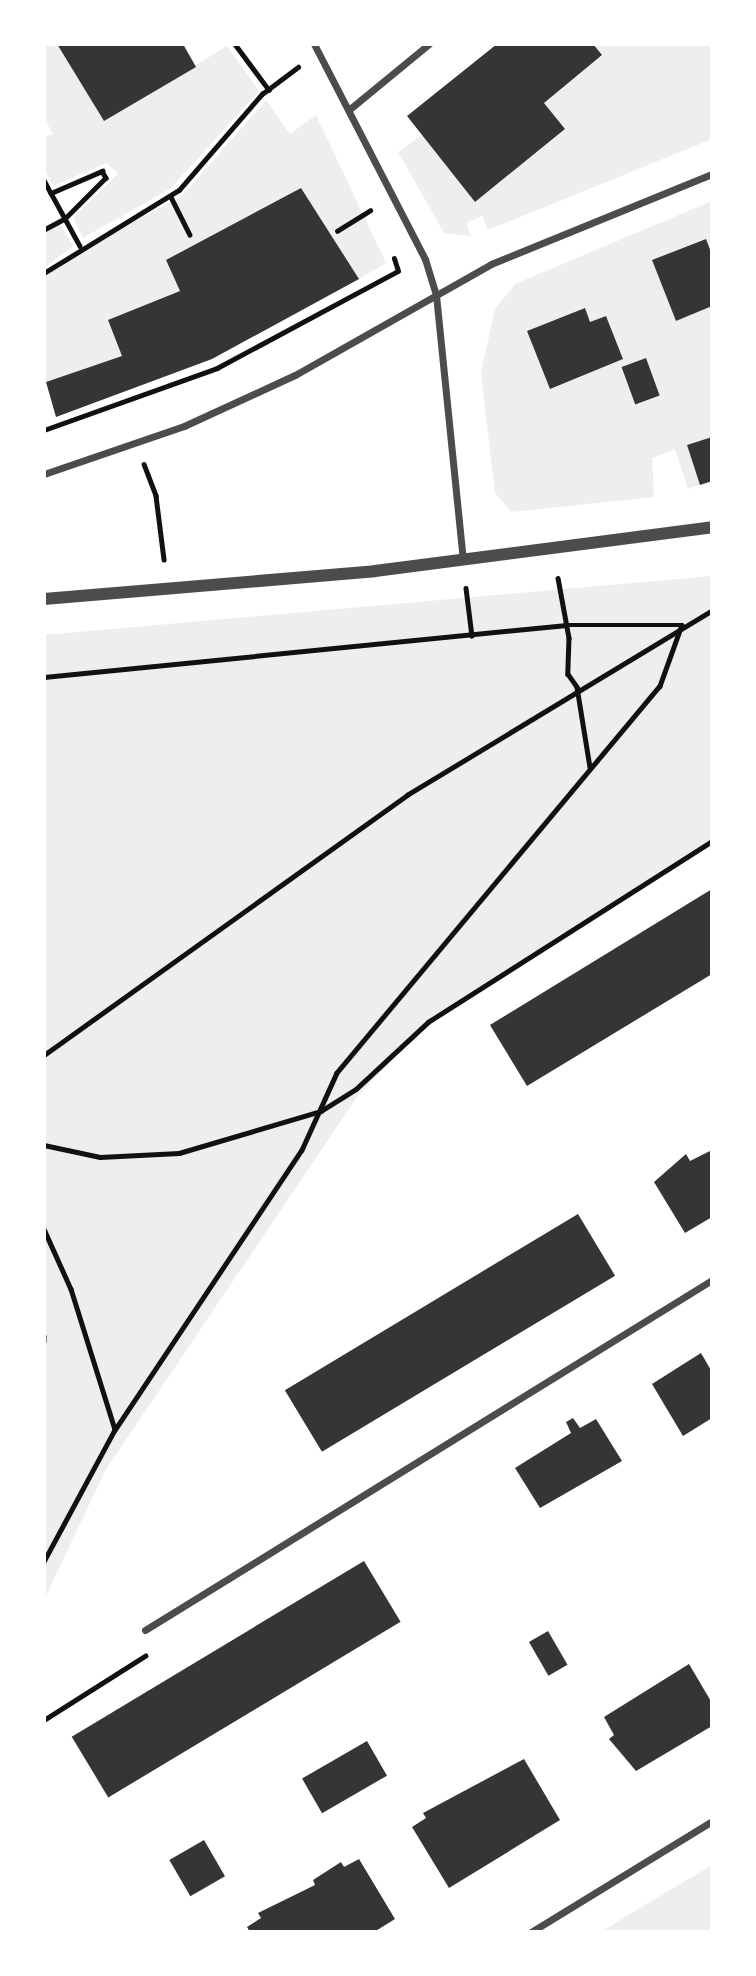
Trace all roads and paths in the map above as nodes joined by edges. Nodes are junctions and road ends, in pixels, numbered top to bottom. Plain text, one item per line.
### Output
1 (235, 44) edge
2 (314, 44) edge
3 (429, 44) edge
4 (305, 78) dead end
5 (269, 90) junction
6 (351, 108) junction
7 (712, 174) edge
8 (44, 180) edge
9 (51, 193) junction
10 (171, 197) junction
11 (364, 198) dead end
12 (370, 210) junction
13 (65, 219) junction
14 (376, 222) dead end
15 (44, 230) edge
16 (337, 230) dead end
17 (190, 235) dead end
18 (80, 246) junction
19 (388, 246) dead end
20 (44, 273) edge
21 (436, 295) junction
22 (44, 430) edge
23 (137, 444) junction
24 (44, 474) edge
25 (712, 527) edge
26 (164, 559) dead end
27 (463, 560) junction
28 (563, 585) dead end
29 (44, 599) edge
30 (712, 610) edge
31 (566, 625) junction
32 (682, 625) junction
33 (472, 636) junction
34 (44, 677) edge
35 (578, 687) junction
36 (590, 768) junction
37 (712, 841) edge
38 (44, 1055) edge
39 (321, 1111) junction
40 (44, 1146) edge
41 (44, 1229) edge
42 (712, 1280) edge
43 (44, 1336) edge
44 (44, 1341) edge
45 (115, 1430) junction
46 (44, 1562) edge
47 (145, 1630) dead end
48 (156, 1648) dead end
49 (44, 1720) edge
50 (712, 1821) edge
51 (531, 1932) edge

1 - 5 path
2 - 6 street
3 - 6 street
4 - 5 path
5 - 10 path
6 - 21 street
7 - 21 street
8 - 9 path
9 - 13 path
9 - 13 path
10 - 17 path
10 - 18 path
11 - 12 path
12 - 14 path
12 - 16 path
13 - 15 path
13 - 18 path
18 - 20 path
19 - 22 path
21 - 23 street
21 - 27 street
23 - 24 street
23 - 26 path
25 - 27 street
27 - 29 street
27 - 33 path
28 - 31 path
30 - 32 path
31 - 32 path
31 - 33 path
31 - 35 path
32 - 35 path
32 - 36 path
33 - 34 path
35 - 36 path
35 - 38 path
36 - 39 path
37 - 39 path
39 - 40 path
39 - 45 path
41 - 45 path
42 - 47 street
43 - 44 path
45 - 46 path
48 - 49 path
50 - 51 street

